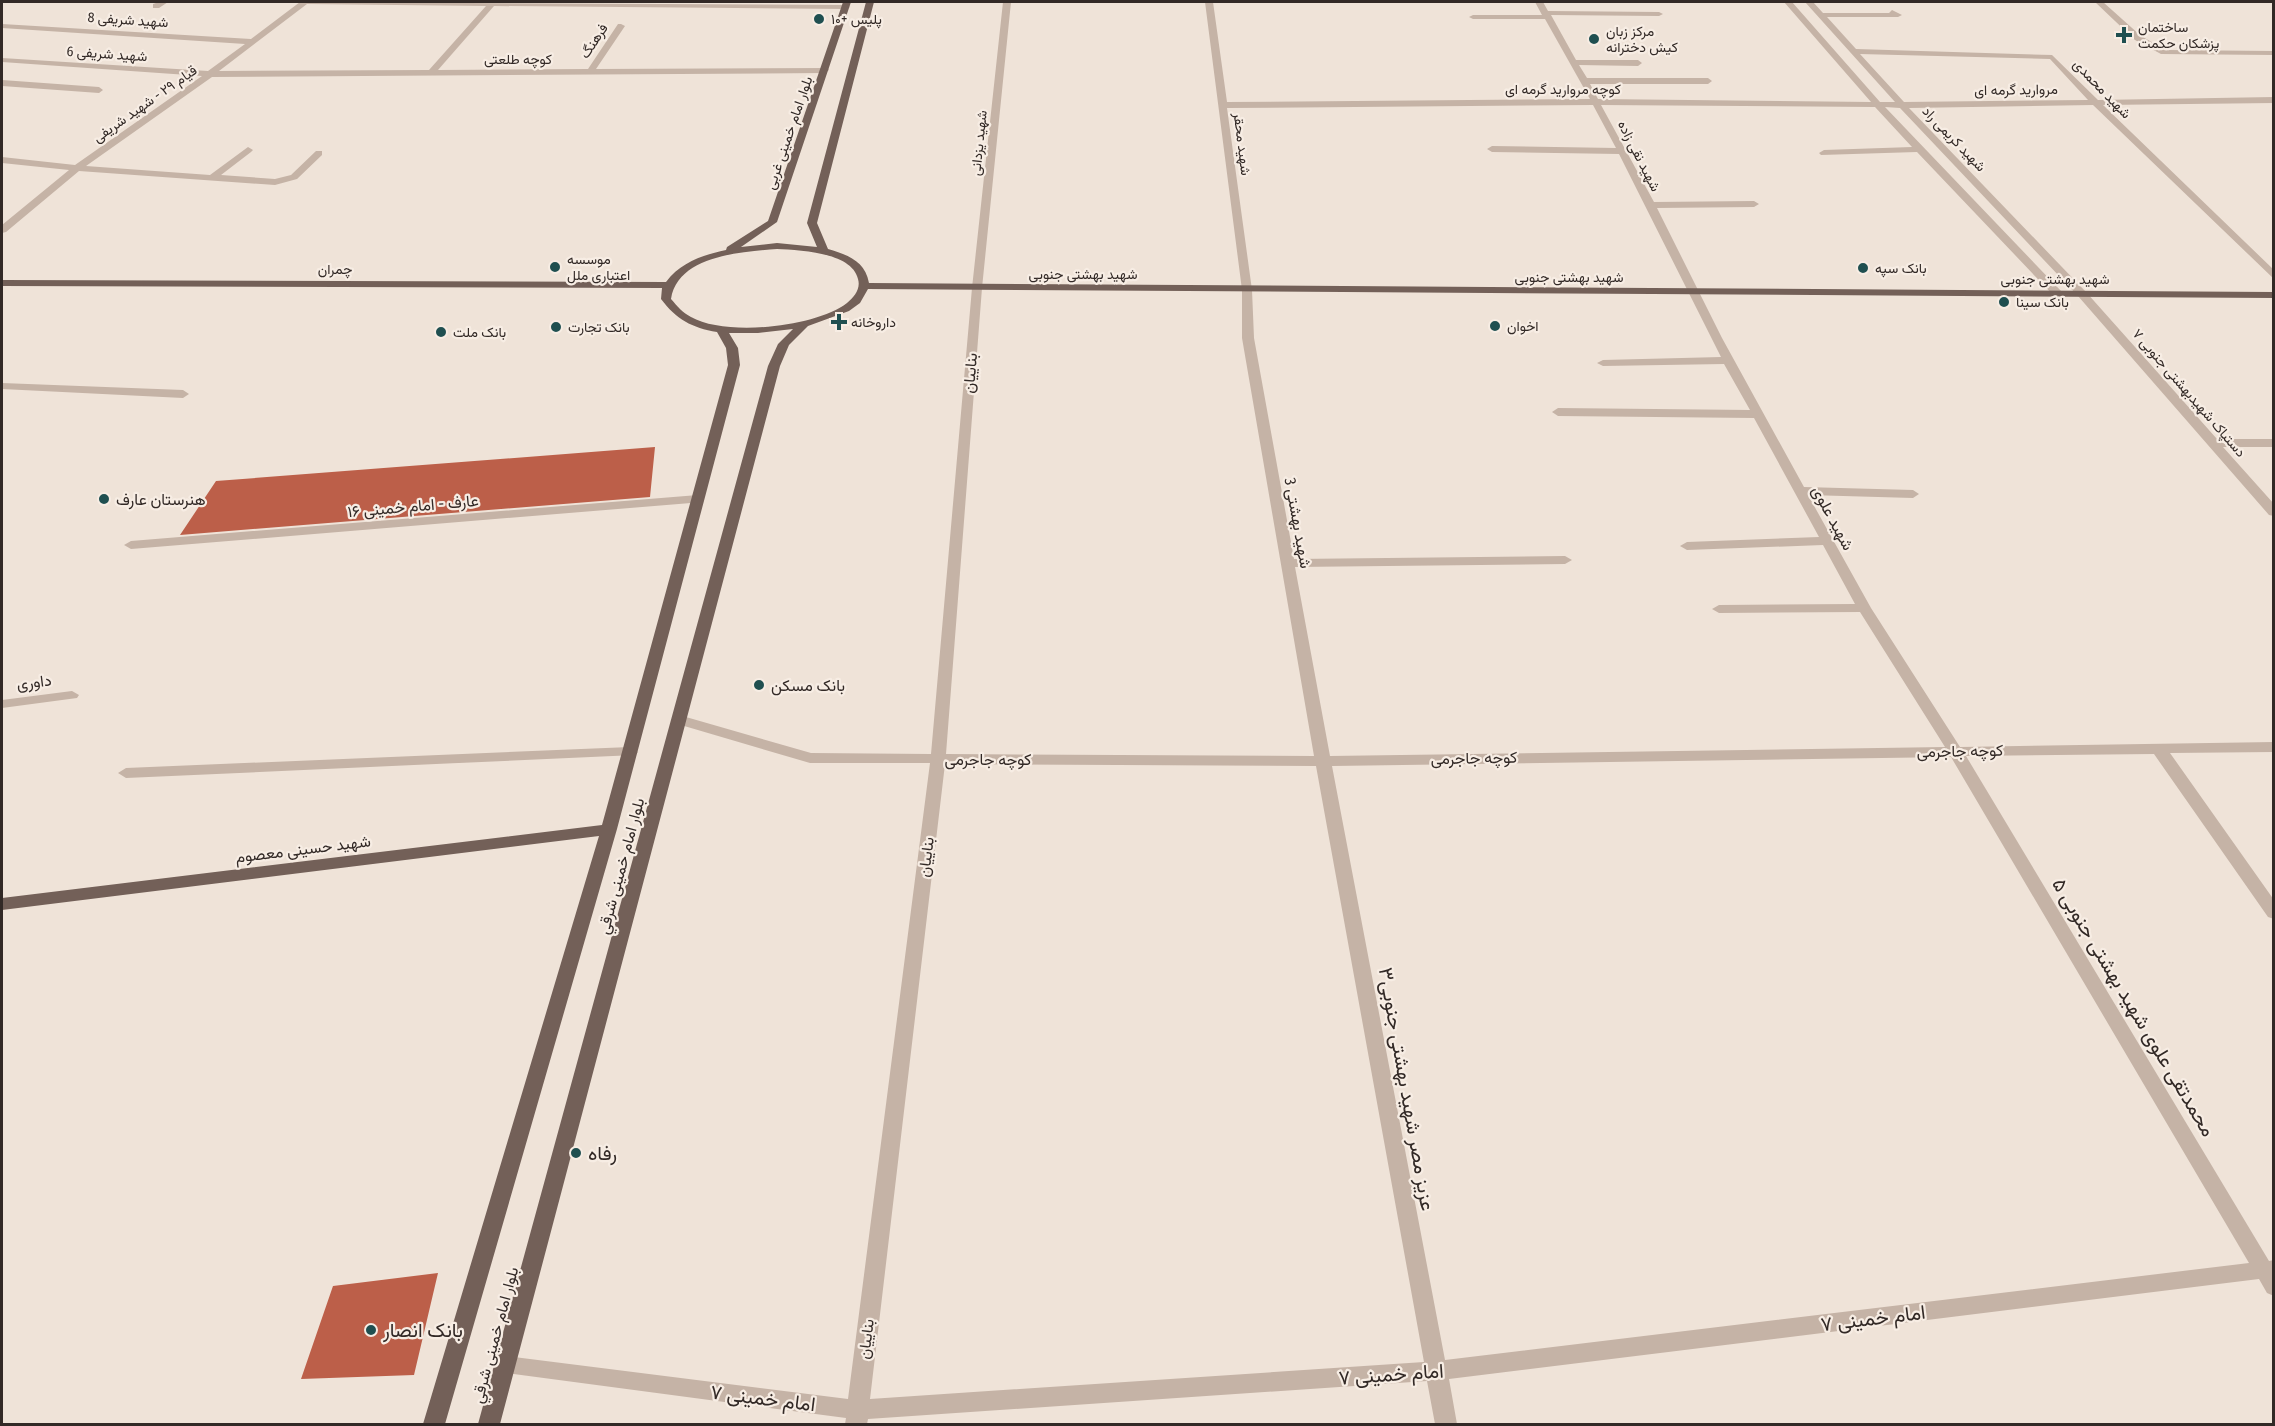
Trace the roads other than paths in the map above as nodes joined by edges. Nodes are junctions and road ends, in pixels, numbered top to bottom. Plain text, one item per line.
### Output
1 (305, 2) edge
2 (870, 2) edge
3 (1007, 2) edge
4 (1209, 2) edge
5 (1539, 2) edge
6 (1788, 2) edge
7 (1809, 2) edge
8 (2099, 2) edge
9 (492, 4) junction
10 (847, 4) edge
11 (1892, 12) dead end
12 (1659, 14) dead end
13 (1547, 15) junction
14 (1821, 15) junction
15 (1473, 17) dead end
16 (2, 26) edge
17 (621, 26) dead end
18 (253, 42) junction
19 (1855, 51) junction
20 (2274, 52) edge
21 (2, 60) edge
22 (1574, 62) junction
23 (1638, 63) dead end
24 (825, 70) junction
25 (590, 72) junction
26 (432, 73) junction
27 (210, 74) junction
28 (1584, 81) junction
29 (1708, 81) dead end
30 (2, 83) edge
31 (99, 90) dead end
32 (2274, 100) edge
33 (1596, 102) junction
34 (2095, 102) junction
35 (1877, 104) junction
36 (1224, 105) junction
37 (1902, 105) junction
38 (1492, 149) dead end
39 (1920, 149) junction
40 (248, 150) dead end
41 (1622, 152) junction
42 (319, 153) dead end
43 (1824, 153) dead end
44 (2, 160) edge
45 (77, 168) junction
46 (211, 178) junction
47 (1754, 204) dead end
48 (1650, 205) junction
49 (2, 230) edge
50 (824, 251) junction
51 (727, 252) junction
52 (2274, 276) edge
53 (2, 283) edge
54 (668, 285) junction
55 (865, 286) junction
56 (977, 288) junction
57 (1247, 290) junction
58 (1695, 292) junction
59 (2058, 294) junction
60 (2082, 294) junction
61 (2274, 295) edge
62 (803, 325) junction
63 (721, 329) junction
64 (1728, 360) junction
65 (1603, 363) dead end
66 (2, 386) edge
67 (183, 394) dead end
68 (1558, 412) dead end
69 (1758, 414) junction
70 (2213, 443) junction
71 (2274, 443) edge
72 (1801, 492) junction
73 (1913, 494) dead end
74 (698, 500) junction
75 (2274, 512) edge
76 (1826, 540) junction
77 (131, 545) dead end
78 (1687, 546) dead end
79 (1565, 560) dead end
80 (1288, 563) junction
81 (1864, 608) junction
82 (1719, 609) dead end
83 (72, 695) dead end
84 (2, 704) edge
85 (679, 720) junction
86 (2274, 747) edge
87 (2158, 748) junction
88 (1955, 750) junction
89 (630, 752) junction
90 (938, 758) junction
91 (1323, 761) junction
92 (126, 773) dead end
93 (609, 829) junction
94 (2, 904) edge
95 (2274, 913) edge
96 (2270, 1275) edge
97 (506, 1365) junction
98 (1436, 1371) junction
99 (857, 1417) edge
100 (434, 1425) edge
101 (489, 1425) edge
102 (1446, 1425) edge

1 - 9 street
1 - 18 street, قیام ۲۹ - شهید شریفی
2 - 50 main road
3 - 56 street, شهید یزدانی
4 - 36 street, شهید محقر
5 - 13 street, شهید نقی زاده
6 - 35 street, شهید کریمی راد
7 - 14 street, شهید کریمی راد
8 - 20 street
9 - 10 street
9 - 26 street
10 - 24 main road, بلوار امام خمینی غربی
11 - 14 street
12 - 13 street
13 - 15 street
13 - 22 street, شهید نقی زاده
14 - 19 street, شهید کریمی راد
16 - 18 street, شهید شریفی 8
17 - 25 street, فرهنگ
18 - 27 street, قیام ۲۹ - شهید شریفی
19 - 34 street, شهید محمدی
19 - 37 street, شهید کریمی راد
21 - 27 street, شهید شریفی 6
22 - 23 street
22 - 28 street, شهید نقی زاده
24 - 25 street, کوچه طلعتی
24 - 51 main road, بلوار امام خمینی غربی
25 - 26 street, کوچه طلعتی
26 - 27 street, کوچه طلعتی
27 - 45 street, قیام ۲۹ - شهید شریفی
28 - 29 street
28 - 33 street, شهید نقی زاده
30 - 31 street
32 - 34 street, مروارید گرمه ای
33 - 35 street, کوچه مروارید گرمه ای
33 - 36 street, کوچه مروارید گرمه ای
33 - 41 street, شهید نقی زاده
34 - 37 street, مروارید گرمه ای
34 - 52 street, شهید محمدی
35 - 37 street, کوچه مروارید گرمه ای
35 - 39 street, شهید کریمی راد
36 - 57 street, شهید محقر
37 - 60 street, شهید کریمی راد
38 - 41 street
39 - 43 street
39 - 59 street, شهید کریمی راد
40 - 46 street
41 - 48 street, شهید نقی زاده
42 - 46 street
44 - 45 street
45 - 46 street
45 - 49 street, قیام ۲۹ - شهید شریفی
47 - 48 street
48 - 58 street, شهید نقی زاده
50 - 51 main road
50 - 55 main road
51 - 54 main road
53 - 54 main road, چمران
54 - 63 main road
55 - 56 main road, شهید بهشتی جنوبی
55 - 62 main road
56 - 57 main road, شهید بهشتی جنوبی
56 - 90 street, بناییان
57 - 58 main road, شهید بهشتی جنوبی
57 - 80 street, شهید بهشتی 3
58 - 59 main road, شهید بهشتی جنوبی
58 - 64 street, شهید علوی
59 - 60 main road, شهید بهشتی جنوبی
60 - 61 main road, شهید بهشتی جنوبی
60 - 70 street, دستپاک شهیدبهشتی جنوبی ۷
62 - 63 main road
62 - 85 main road, بلوار امام خمینی شرقي
63 - 74 main road, بلوار امام خمینی شرقي
64 - 65 street
64 - 69 street, شهید علوی
66 - 67 street
68 - 69 street
69 - 72 street, شهید علوی
70 - 71 street
70 - 75 street, دستپاک شهیدبهشتی جنوبی ۷
72 - 73 street
72 - 76 street, شهید علوی
74 - 77 street, عارف - امام خمینی ۱۶
74 - 89 main road, بلوار امام خمینی شرقي
76 - 78 street
76 - 81 street, شهید علوی
79 - 80 street
80 - 91 street, شهید بهشتی 3
81 - 82 street
81 - 88 street, شهید علوی
83 - 84 street, داوری
85 - 90 street, کوچه جاجرمی
85 - 97 main road, بلوار امام خمینی شرقي
86 - 87 street, کوچه جاجرمی
87 - 88 street, کوچه جاجرمی
87 - 95 street
88 - 91 street, کوچه جاجرمی
88 - 96 street, محمدتقی علوی شهید بهشتی جنوبی ۵
89 - 92 street
89 - 93 main road, بلوار امام خمینی شرقي
90 - 91 street, کوچه جاجرمی
90 - 99 street, بناییان
91 - 98 street, عزیز مصر شهید بهشتی جنوبی۳
93 - 94 main road, شهید حسینی معصوم
93 - 100 main road, بلوار امام خمینی شرقي
96 - 98 street, امام خمینی ۷
97 - 99 street, امام خمینی ۷
97 - 101 main road, بلوار امام خمینی شرقي
98 - 99 street, امام خمینی ۷
98 - 102 street, عزیز مصر شهید بهشتی جنوبی۳

